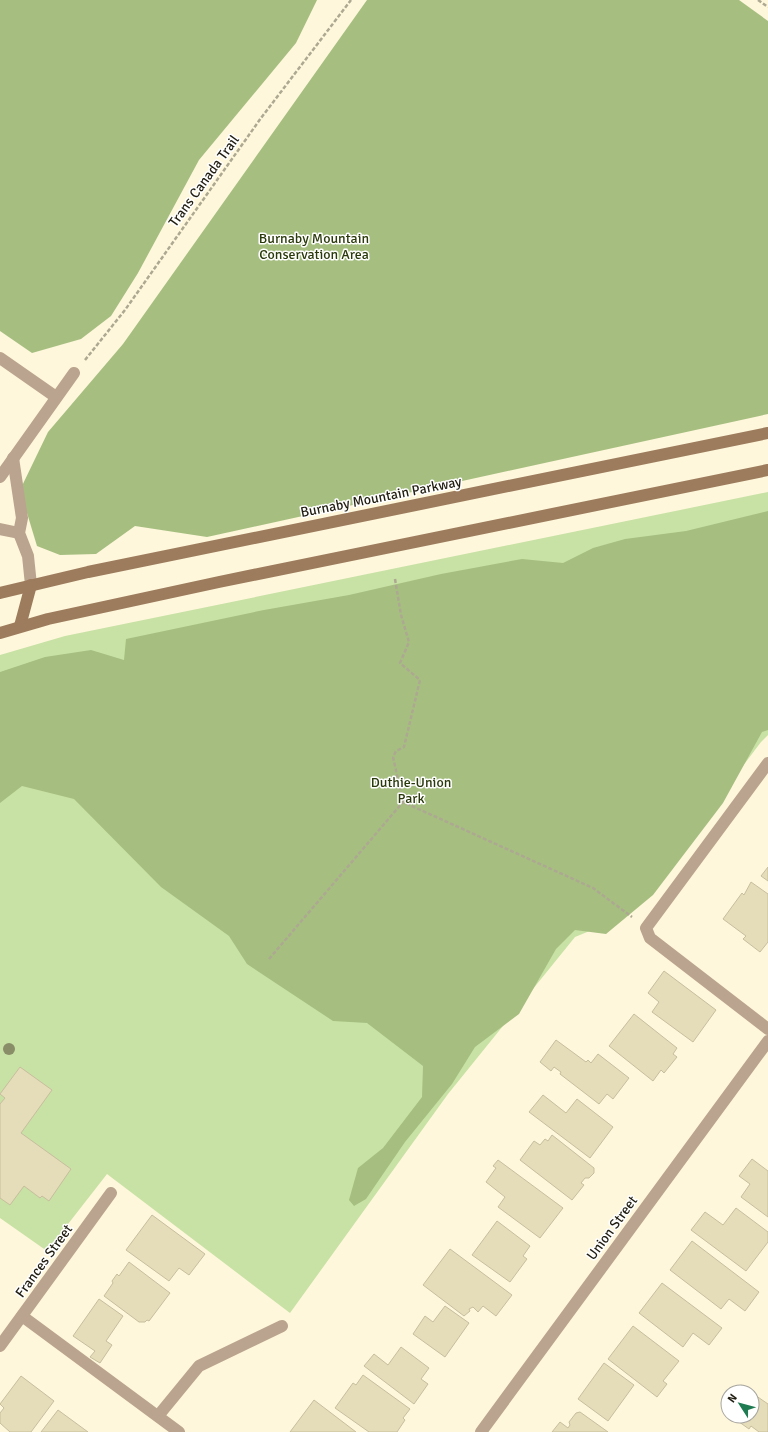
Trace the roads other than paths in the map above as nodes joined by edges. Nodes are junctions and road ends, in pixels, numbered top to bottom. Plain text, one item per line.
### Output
1 (0, 358) edge
2 (74, 374) road end
3 (56, 397) junction
4 (768, 433) edge
5 (13, 458) junction
6 (768, 470) edge
7 (0, 477) edge
8 (0, 529) edge
9 (19, 532) junction
10 (31, 586) junction
11 (0, 594) edge
12 (20, 626) junction
13 (0, 633) edge
14 (768, 763) edge
15 (768, 1029) edge
16 (768, 1041) edge
17 (111, 1193) dead end
18 (22, 1316) junction
19 (282, 1326) dead end
20 (0, 1346) edge
21 (158, 1416) junction
22 (179, 1432) edge
23 (481, 1432) edge

1 - 3 street
2 - 3 street
3 - 5 street
4 - 10 main road, Burnaby Mountain Parkway
5 - 7 street
5 - 9 street
6 - 12 main road
8 - 9 street
9 - 10 street
10 - 11 main road, Burnaby Mountain Parkway
10 - 12 main road
12 - 13 main road
14 - 15 street
16 - 23 street, Union Street
17 - 18 street, Frances Street
18 - 20 street, Frances Street
18 - 21 street
19 - 21 street
21 - 22 street

